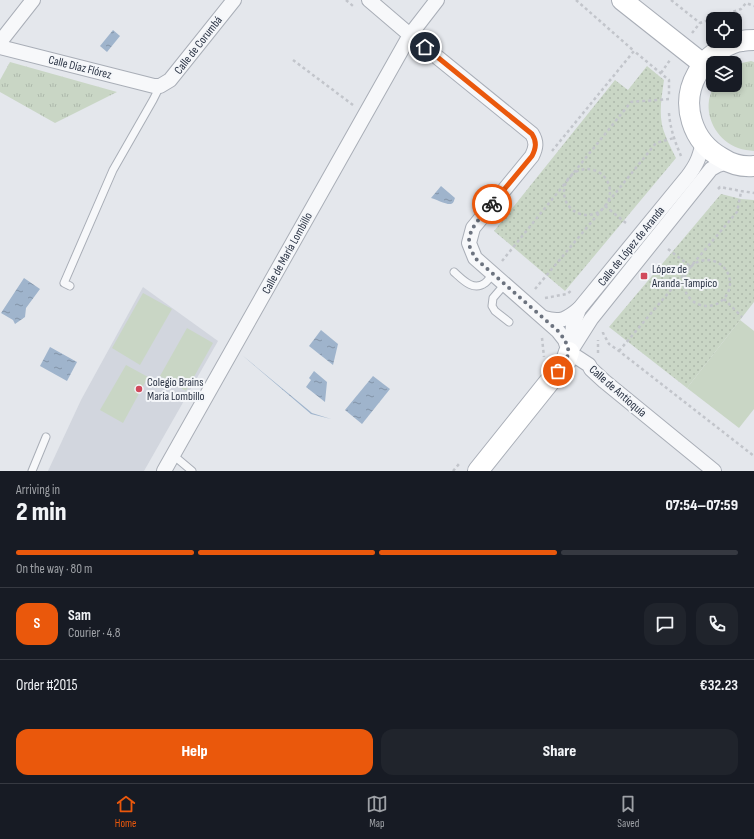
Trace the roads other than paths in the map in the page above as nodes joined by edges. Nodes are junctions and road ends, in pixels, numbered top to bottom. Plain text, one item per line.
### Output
1 (33, 0) edge
2 (234, 0) edge
3 (369, 0) edge
4 (437, 0) edge
5 (622, 0) edge
6 (410, 35) junction
7 (749, 36) edge
8 (0, 42) edge
9 (0, 47) edge
10 (703, 64) junction
11 (160, 86) junction
12 (703, 143) junction
13 (728, 162) junction
14 (754, 166) edge
15 (497, 268) junction
16 (454, 272) dead end
17 (505, 284) junction
18 (70, 286) dead end
19 (580, 309) junction
20 (544, 318) junction
21 (509, 322) dead end
22 (569, 352) junction
23 (46, 437) dead end
24 (173, 455) junction
25 (471, 465) edge
26 (32, 471) edge
27 (164, 471) edge
28 (192, 471) edge
29 (714, 471) edge

1 - 8 street
2 - 11 street, Calle de Corumbá
3 - 6 street
4 - 6 street, Calle de María Lombillo
5 - 10 street
6 - 15 street
6 - 24 street, Calle de María Lombillo
7 - 10 street
9 - 11 street, Calle Díaz Flórez
10 - 12 street
11 - 18 lane
12 - 13 street
12 - 19 street, Calle de López de Aranda
13 - 14 street
13 - 22 street, Calle de López de Aranda
15 - 16 lane
15 - 17 street
17 - 20 street
17 - 21 lane
19 - 20 street
19 - 22 street, Calle de López de Aranda
20 - 22 street
22 - 25 street, Calle de López de Aranda
22 - 29 street, Calle de Antioquía
23 - 26 lane
24 - 27 street, Calle de María Lombillo
24 - 28 lane

